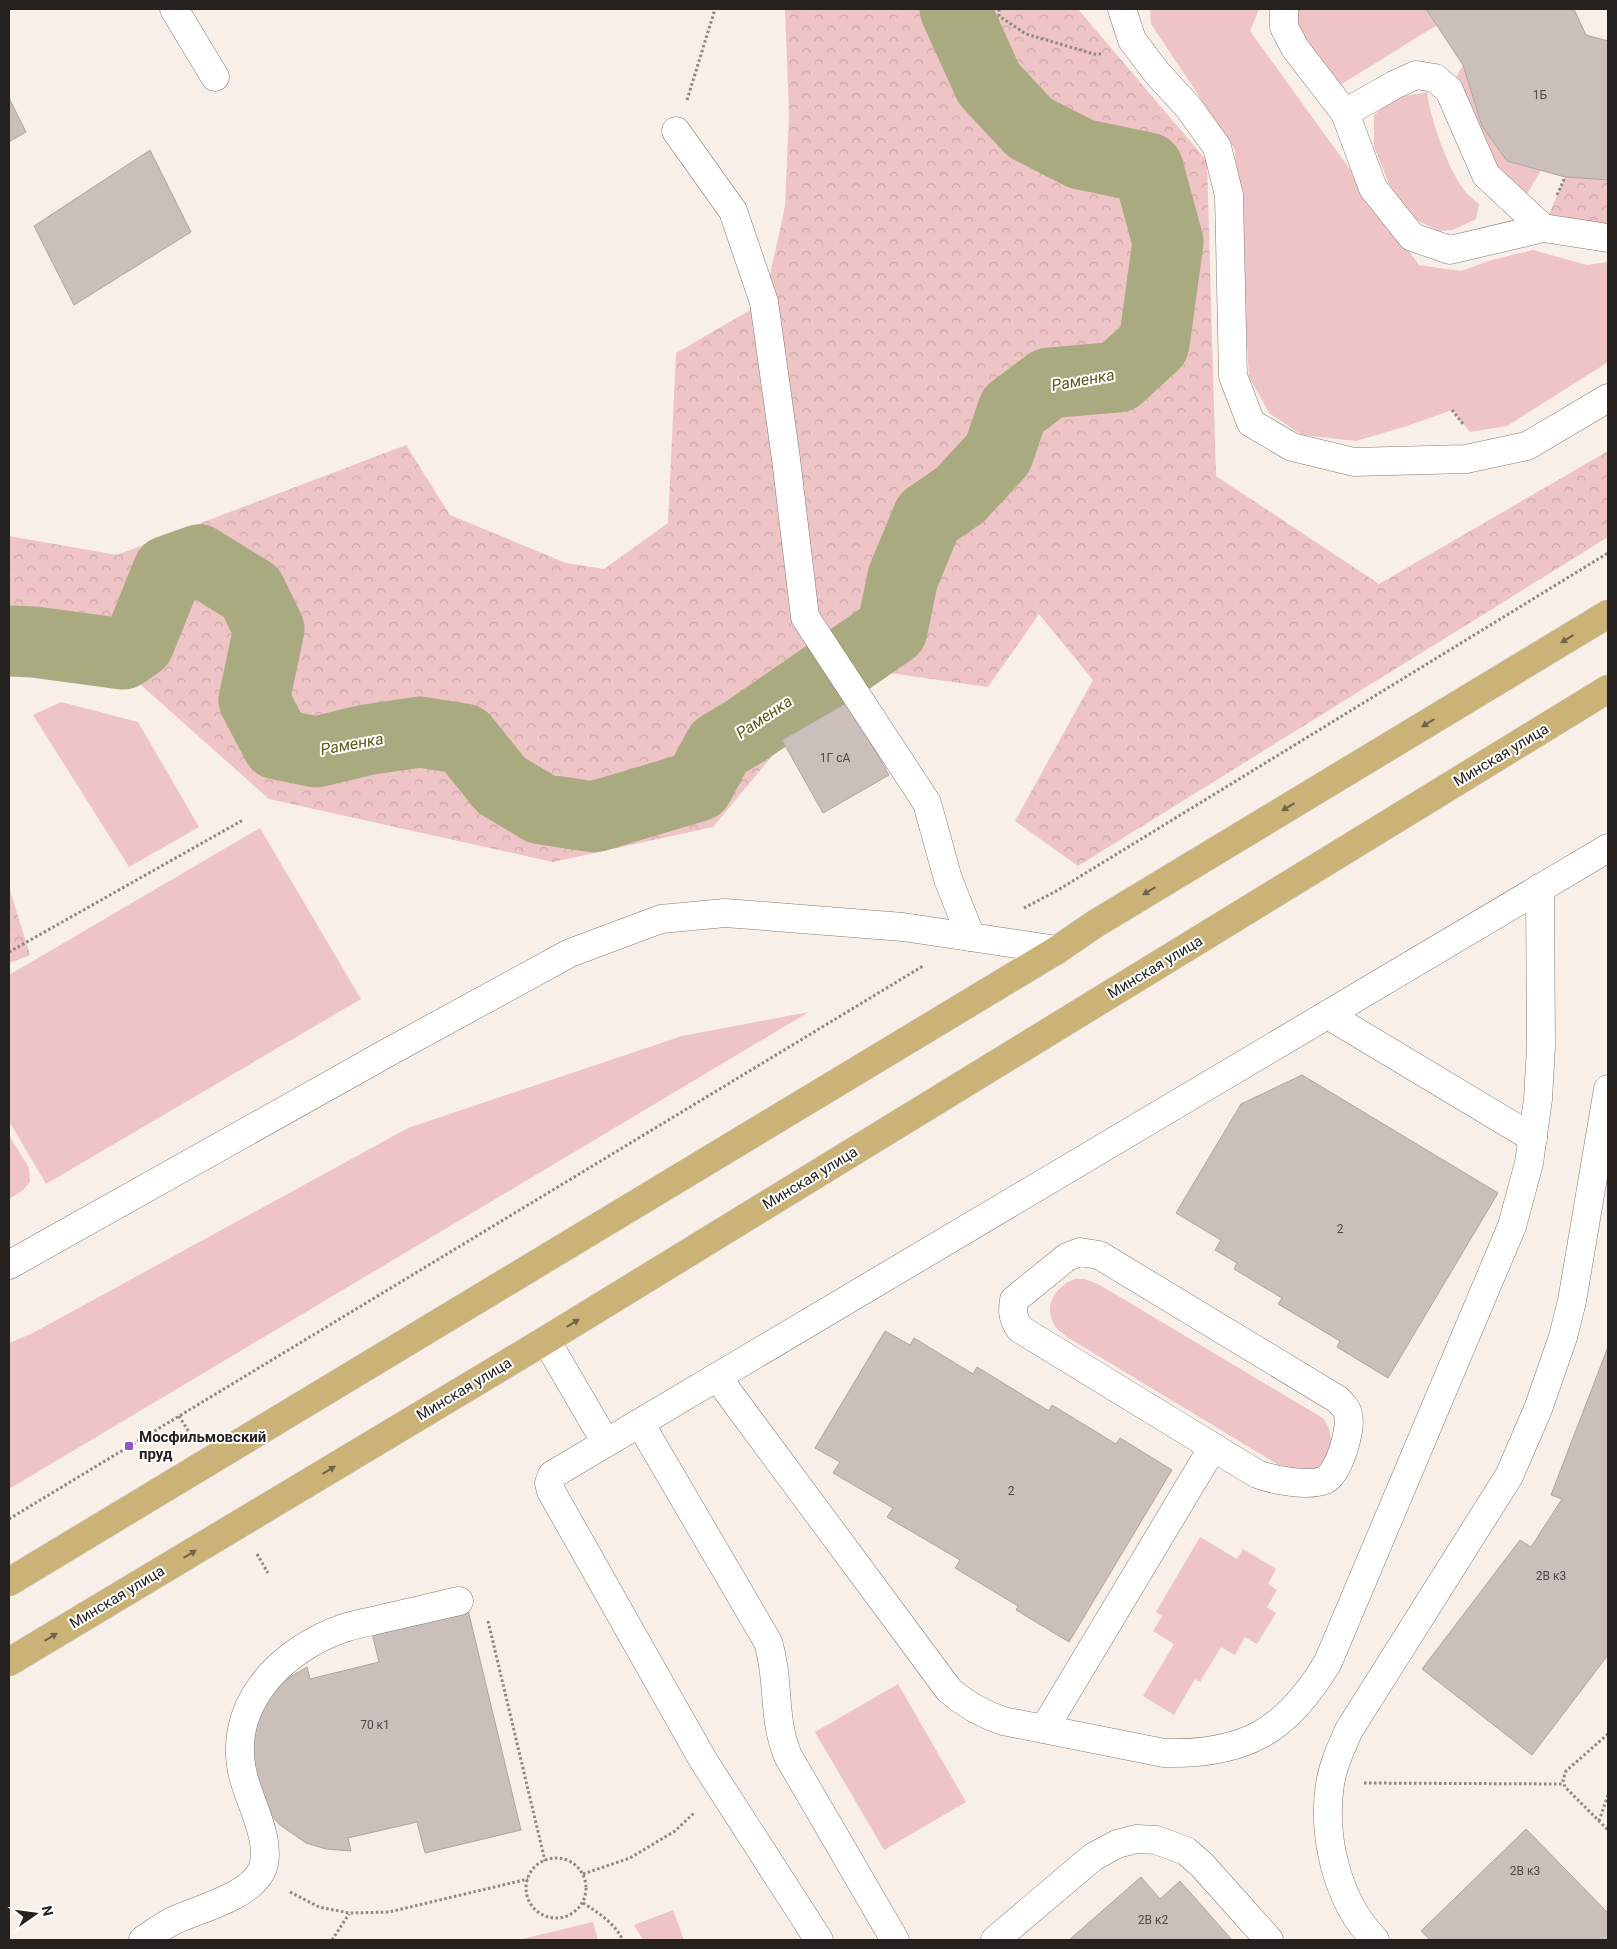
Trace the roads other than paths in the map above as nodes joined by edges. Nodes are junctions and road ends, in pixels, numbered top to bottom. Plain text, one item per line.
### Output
1 (174, 9) edge
2 (1122, 9) edge
3 (1284, 9) edge
4 (215, 77) dead end
5 (1345, 113) junction
6 (676, 131) road end
7 (1543, 228) junction
8 (1608, 238) edge
9 (1608, 398) edge
10 (1608, 614) edge
11 (1608, 689) edge
12 (1608, 848) edge
13 (1540, 888) junction
14 (971, 937) junction
15 (1057, 950) junction
16 (1328, 1015) junction
17 (1608, 1089) edge
18 (1533, 1138) junction
19 (9, 1265) edge
20 (546, 1340) junction
21 (716, 1377) junction
22 (640, 1422) junction
23 (606, 1443) junction
24 (1213, 1447) junction
25 (9, 1582) edge
26 (458, 1601) road end
27 (9, 1662) edge
28 (1044, 1729) junction
29 (999, 1939) edge
30 (143, 1940) edge
31 (819, 1940) edge
32 (895, 1940) edge
33 (1269, 1940) edge
34 (1375, 1940) edge

1 - 4 lane
2 - 9 lane
3 - 5 lane
5 - 7 lane
5 - 7 lane
6 - 14 lane
7 - 8 lane
10 -> 15 main road
20 -> 11 main road, Минская улица
12 - 13 lane
13 - 16 lane
13 - 18 lane
14 - 15 lane
14 - 19 lane
15 - 25 main road
16 - 18 lane
16 - 21 lane
17 - 34 lane
18 - 28 lane
20 - 23 lane
27 -> 20 main road, Минская улица
21 - 22 lane
21 - 28 lane
22 - 23 lane
22 - 32 lane
23 - 31 lane
24 - 24 lane
24 - 28 lane
26 - 30 lane
29 - 33 lane

